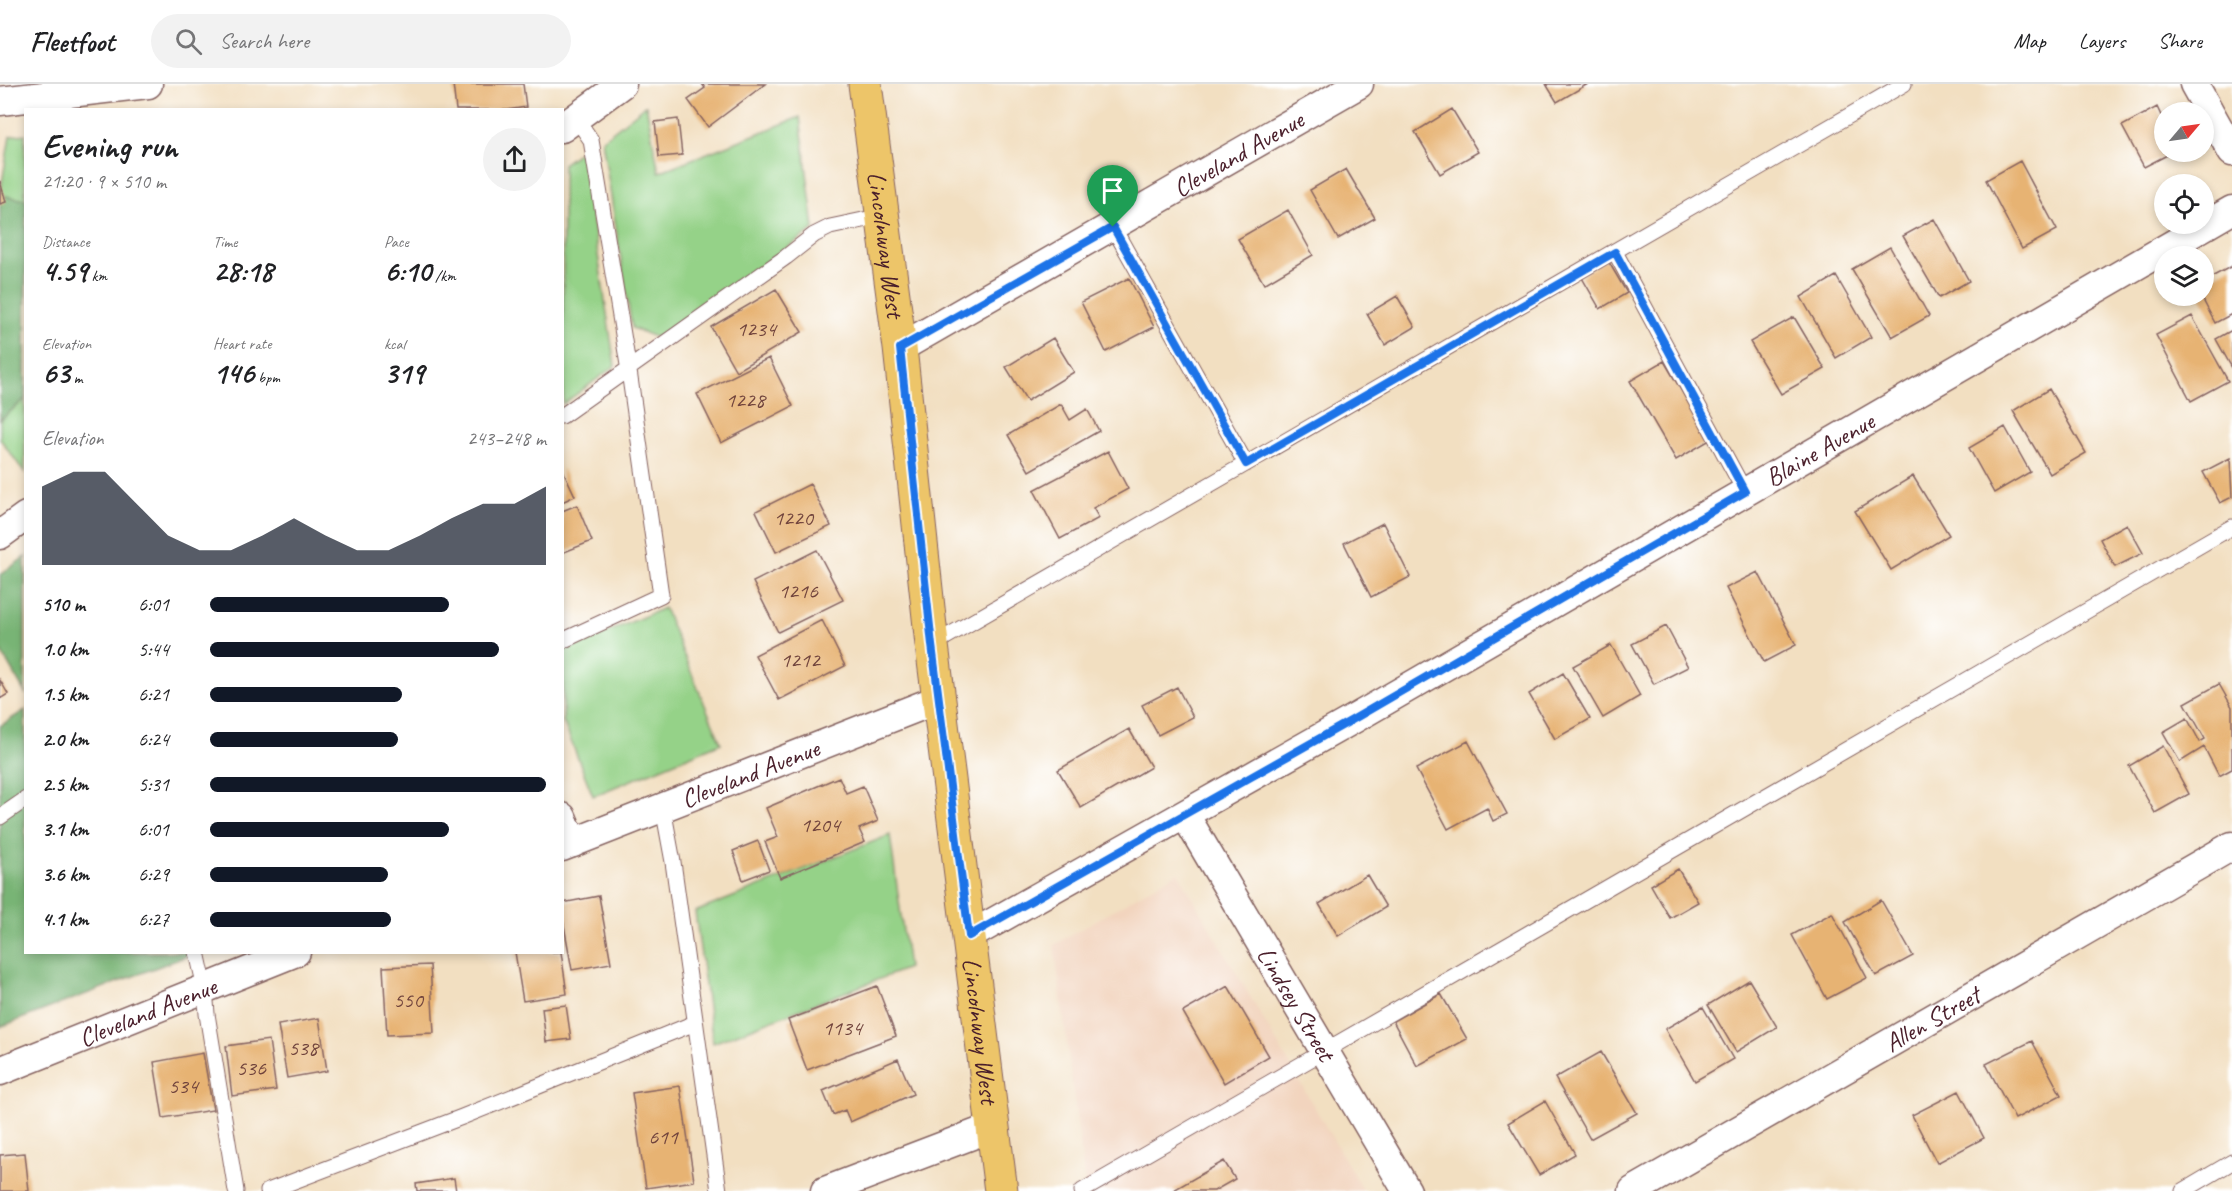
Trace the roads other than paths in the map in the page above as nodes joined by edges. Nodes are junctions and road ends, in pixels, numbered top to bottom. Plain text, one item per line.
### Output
1 (148, 84) edge
2 (622, 84) edge
3 (865, 84) edge
4 (1359, 84) edge
5 (1904, 84) edge
6 (2194, 84) edge
7 (0, 101) edge
8 (569, 123) edge
9 (2232, 152) edge
10 (2232, 210) edge
11 (882, 216) junction
12 (1113, 227) junction
13 (1615, 252) junction
14 (900, 348) junction
15 (628, 370) junction
16 (564, 415) edge
17 (1246, 464) junction
18 (1745, 492) junction
19 (24, 517) edge
20 (2232, 527) edge
21 (0, 535) edge
22 (564, 640) edge
23 (932, 645) junction
24 (939, 699) junction
25 (24, 801) edge
26 (663, 808) junction
27 (1185, 815) junction
28 (0, 817) edge
29 (564, 826) edge
30 (568, 845) edge
31 (2232, 846) edge
32 (969, 936) junction
33 (197, 954) edge
34 (291, 954) edge
35 (205, 988) junction
36 (695, 1023) junction
37 (1324, 1051) junction
38 (0, 1071) edge
39 (993, 1127) junction
40 (2232, 1162) edge
41 (236, 1191) edge
42 (268, 1191) edge
43 (718, 1191) edge
44 (825, 1191) edge
45 (1001, 1191) edge
46 (1082, 1191) edge
47 (1407, 1191) edge
48 (1633, 1191) edge
49 (2183, 1191) edge

1 - 7 street
2 - 8 street
3 - 11 main road, Lincolnway West
4 - 12 street, Cleveland Avenue
5 - 13 lane
6 - 9 street
8 - 15 lane
10 - 18 street, Blaine Avenue
11 - 14 main road, Lincolnway West
11 - 15 lane
12 - 14 street, Cleveland Avenue
12 - 17 lane
13 - 17 lane
13 - 18 lane
14 - 23 main road, Lincolnway West
15 - 16 lane
15 - 22 lane
17 - 23 lane
18 - 27 street, Blaine Avenue
19 - 21 street
20 - 37 lane
23 - 24 main road, Lincolnway West
24 - 26 street, Cleveland Avenue
24 - 32 main road, Lincolnway West
25 - 28 lane
26 - 30 street, Cleveland Avenue
26 - 36 lane
27 - 32 street, Blaine Avenue
27 - 37 street, Lindsey Street
29 - 30 street
31 - 48 street, Allen Street
32 - 39 main road, Lincolnway West
33 - 35 lane
34 - 35 street, Cleveland Avenue
35 - 38 street, Cleveland Avenue
35 - 41 lane
36 - 42 lane
36 - 43 lane
37 - 46 lane
37 - 47 street, Lindsey Street
39 - 44 street
39 - 45 main road, Lincolnway West
40 - 49 lane

